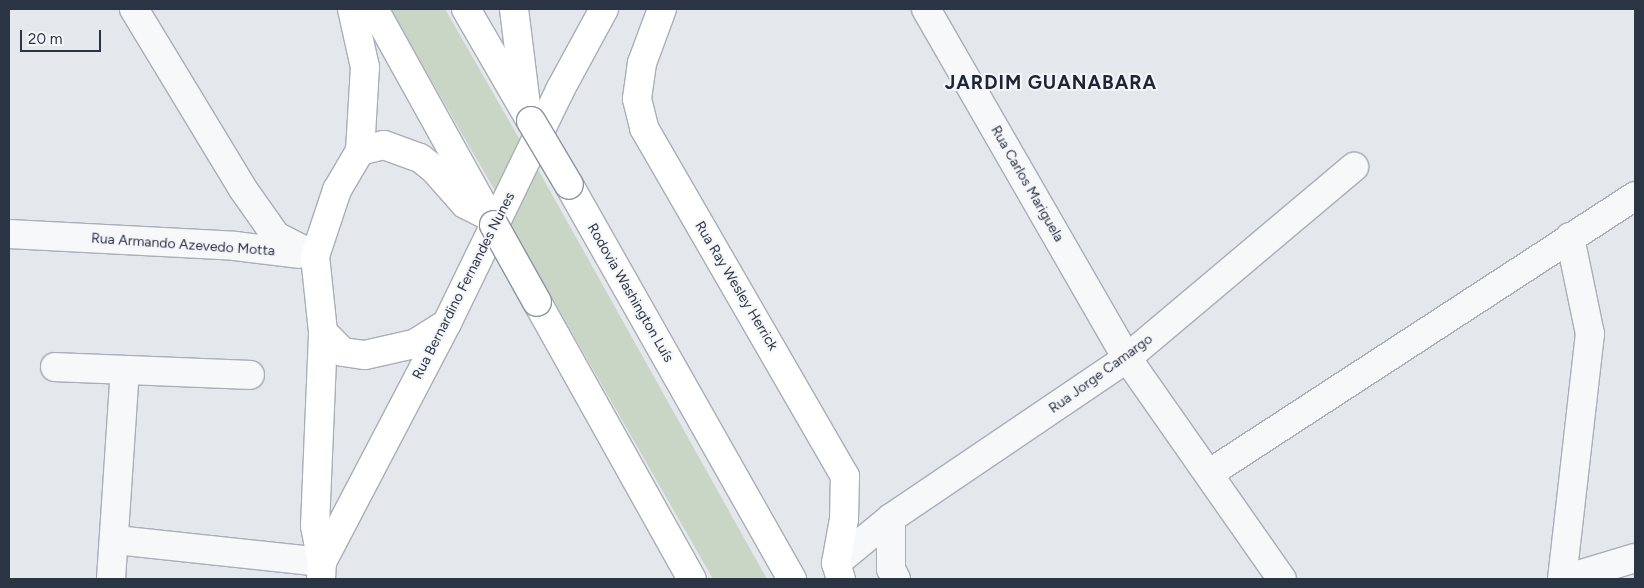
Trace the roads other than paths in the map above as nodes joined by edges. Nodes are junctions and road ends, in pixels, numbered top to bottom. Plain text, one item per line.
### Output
1 (134, 9) edge
2 (352, 9) edge
3 (374, 9) edge
4 (466, 9) edge
5 (514, 9) edge
6 (604, 9) edge
7 (662, 9) edge
8 (926, 9) edge
9 (529, 117) junction
10 (360, 151) junction
11 (1354, 167) dead end
12 (1635, 196) edge
13 (492, 220) junction
14 (9, 234) edge
15 (1570, 236) junction
16 (315, 256) junction
17 (447, 323) junction
18 (323, 332) junction
19 (1127, 358) junction
20 (55, 367) dead end
21 (125, 370) junction
22 (250, 375) dead end
23 (593, 401) junction
24 (1210, 473) junction
25 (891, 518) junction
26 (116, 540) junction
27 (1635, 558) edge
28 (321, 571) edge
29 (838, 571) edge
30 (111, 579) edge
31 (671, 579) edge
32 (692, 579) edge
33 (792, 579) edge
34 (896, 579) edge
35 (1282, 579) edge
36 (1564, 579) edge

1 - 16 street, Rua Armando Azevedo Motta
2 - 10 main road
3 - 13 main road
4 - 9 main road, Rodovia Washington Luís
5 - 9 main road
6 - 17 main road, Rua Bernardino Fernandes Nunes
7 - 29 main road, Rua Ray Wesley Herrick
8 - 19 street, Rua Carlos Mariguela
9 - 33 main road, Rodovia Washington Luís, bridge
10 - 13 main road
10 - 16 main road
11 - 19 street, Rua Jorge Camargo
12 - 15 street
13 - 23 main road, bridge
14 - 16 street, Rua Armando Azevedo Motta
15 - 24 street
15 - 36 street
16 - 18 main road
17 - 18 main road
17 - 28 main road, Rua Bernardino Fernandes Nunes
18 - 28 main road
19 - 24 street, Rua Carlos Mariguela
19 - 25 street, Rua Jorge Camargo
20 - 21 street
21 - 22 street
21 - 26 street
23 - 31 main road
23 - 32 main road
24 - 35 street, Rua Carlos Mariguela
25 - 29 street, Rua Jorge Camargo
25 - 34 street
26 - 28 street
26 - 30 street
27 - 36 street

